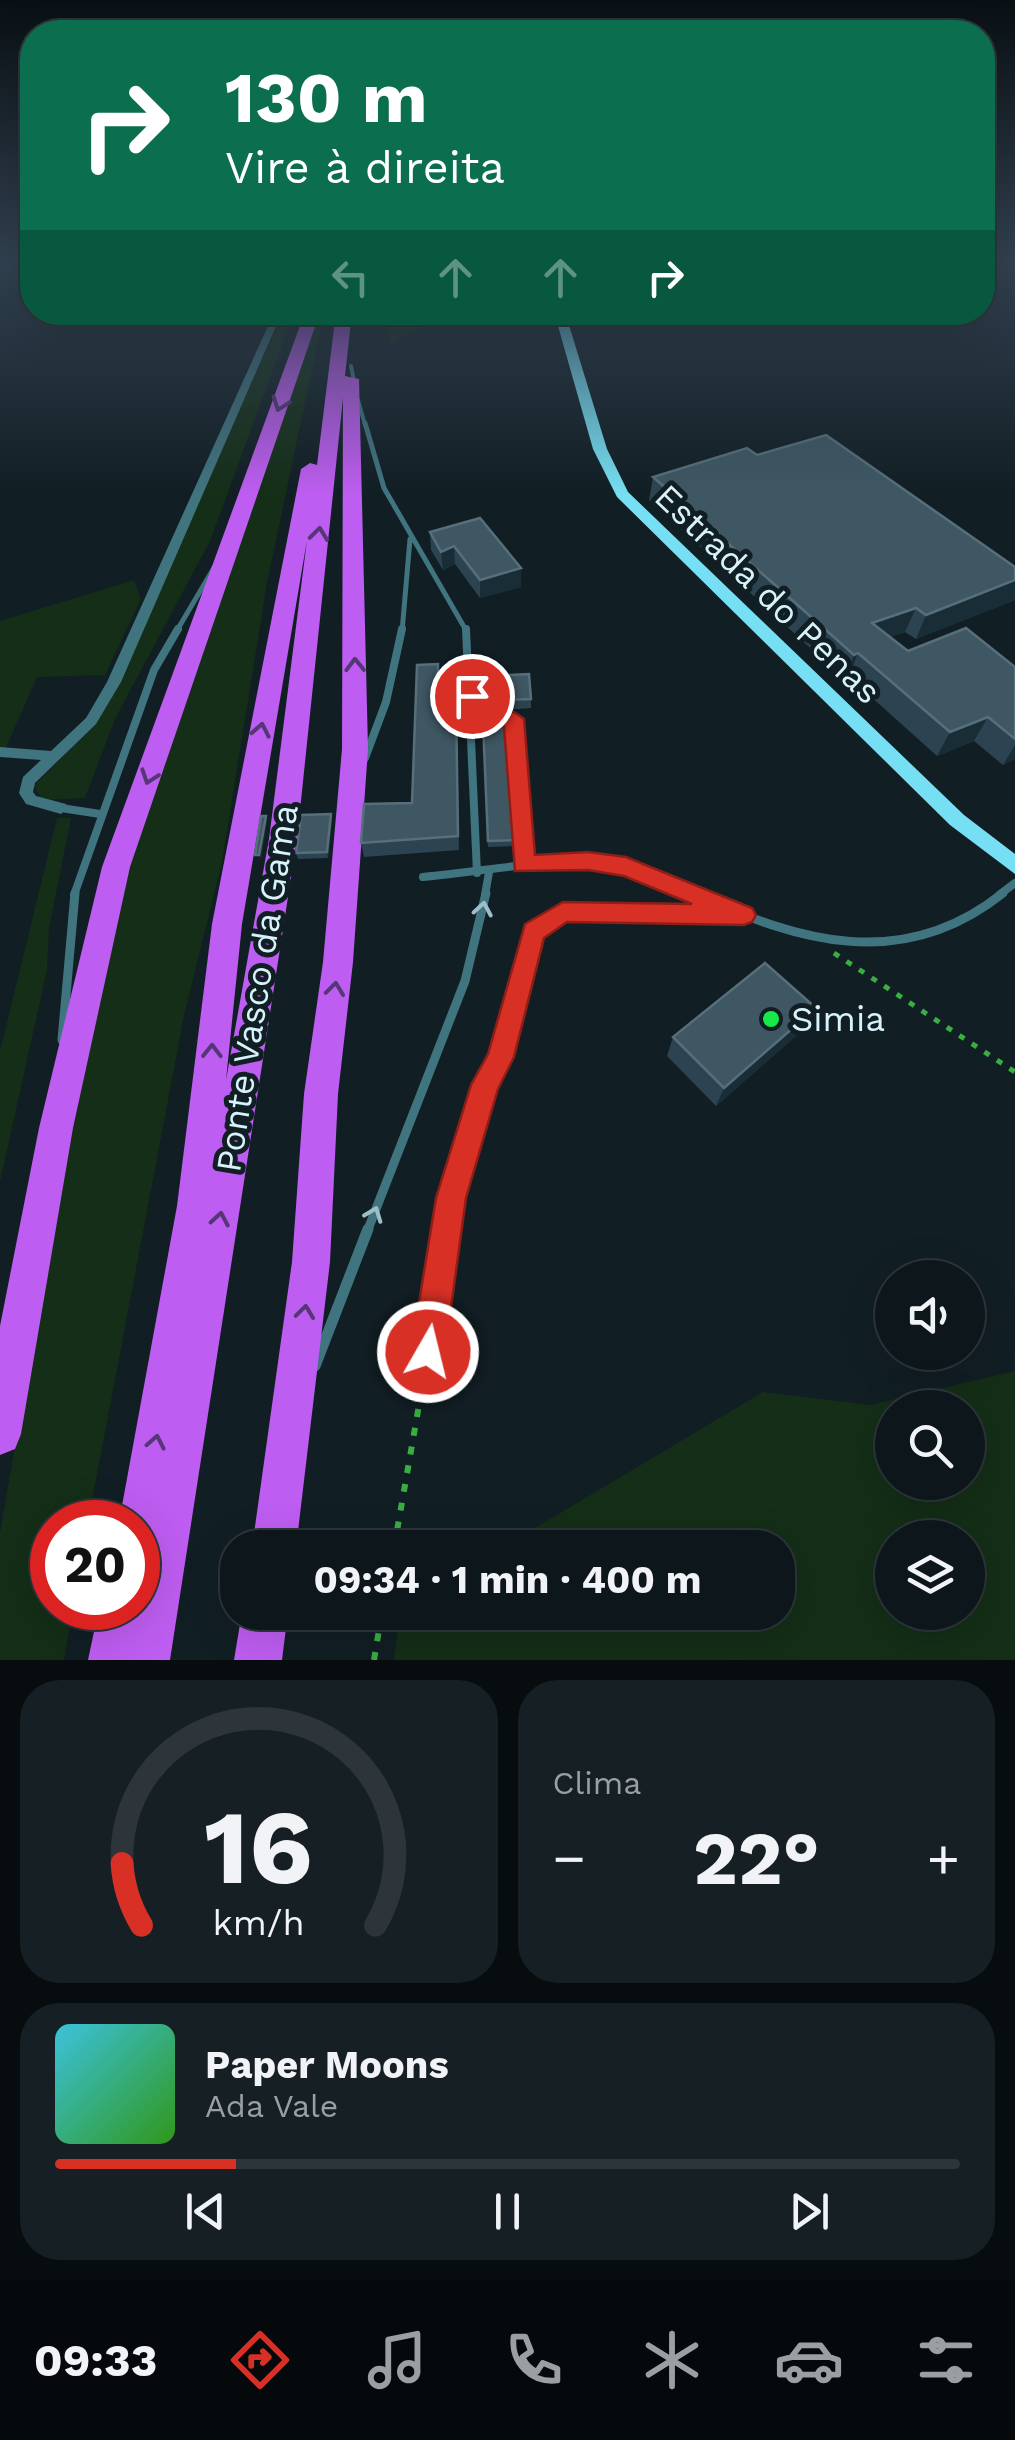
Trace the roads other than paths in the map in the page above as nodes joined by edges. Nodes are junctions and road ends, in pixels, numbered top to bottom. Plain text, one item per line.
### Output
1 (266, 339) edge
2 (303, 339) edge
3 (340, 339) edge
4 (342, 339) edge
5 (348, 339) edge
6 (567, 339) edge
7 (351, 366) junction
8 (412, 540) junction
9 (424, 540) dead end
10 (232, 541) junction
11 (473, 720) junction
12 (0, 752) edge
13 (54, 756) junction
14 (352, 790) junction
15 (61, 808) joint
16 (100, 814) junction
17 (524, 864) junction
18 (1015, 866) edge
19 (489, 872) junction
20 (477, 874) junction
21 (422, 877) dead end
22 (1015, 883) edge
23 (744, 915) junction
24 (56, 1128) junction
25 (428, 1352) road end
26 (0, 1434) edge
27 (289, 1436) junction
28 (145, 1500) edge
29 (276, 1530) edge
30 (118, 1630) edge
31 (262, 1630) edge
32 (112, 1660) edge
33 (146, 1660) edge
34 (258, 1660) edge

1 - 13 street
2 -> 10 highway
28 -> 3 highway, Ponte Vasco da Gama
33 -> 4 highway, Ponte Vasco da Gama
5 - 7 highway, Ponte Vasco da Gama
6 - 18 street, Estrada do Penas
7 - 8 lane
14 -> 7 highway, Ponte Vasco da Gama
8 - 9 lane
8 - 11 lane
8 - 14 lane
10 - 16 lane
10 -> 24 highway
11 - 17 lane
11 - 20 lane
12 - 13 street
13 - 15 street
27 -> 14 highway, Ponte Vasco da Gama
15 - 16 lane
16 - 24 lane
17 - 19 lane
17 - 23 lane
19 - 20 lane
27 -> 19 lane
20 - 21 lane
22 - 23 lane
23 - 25 lane
24 - 26 highway
27 - 29 highway, Ponte Vasco da Gama
30 - 32 highway
31 - 34 highway

